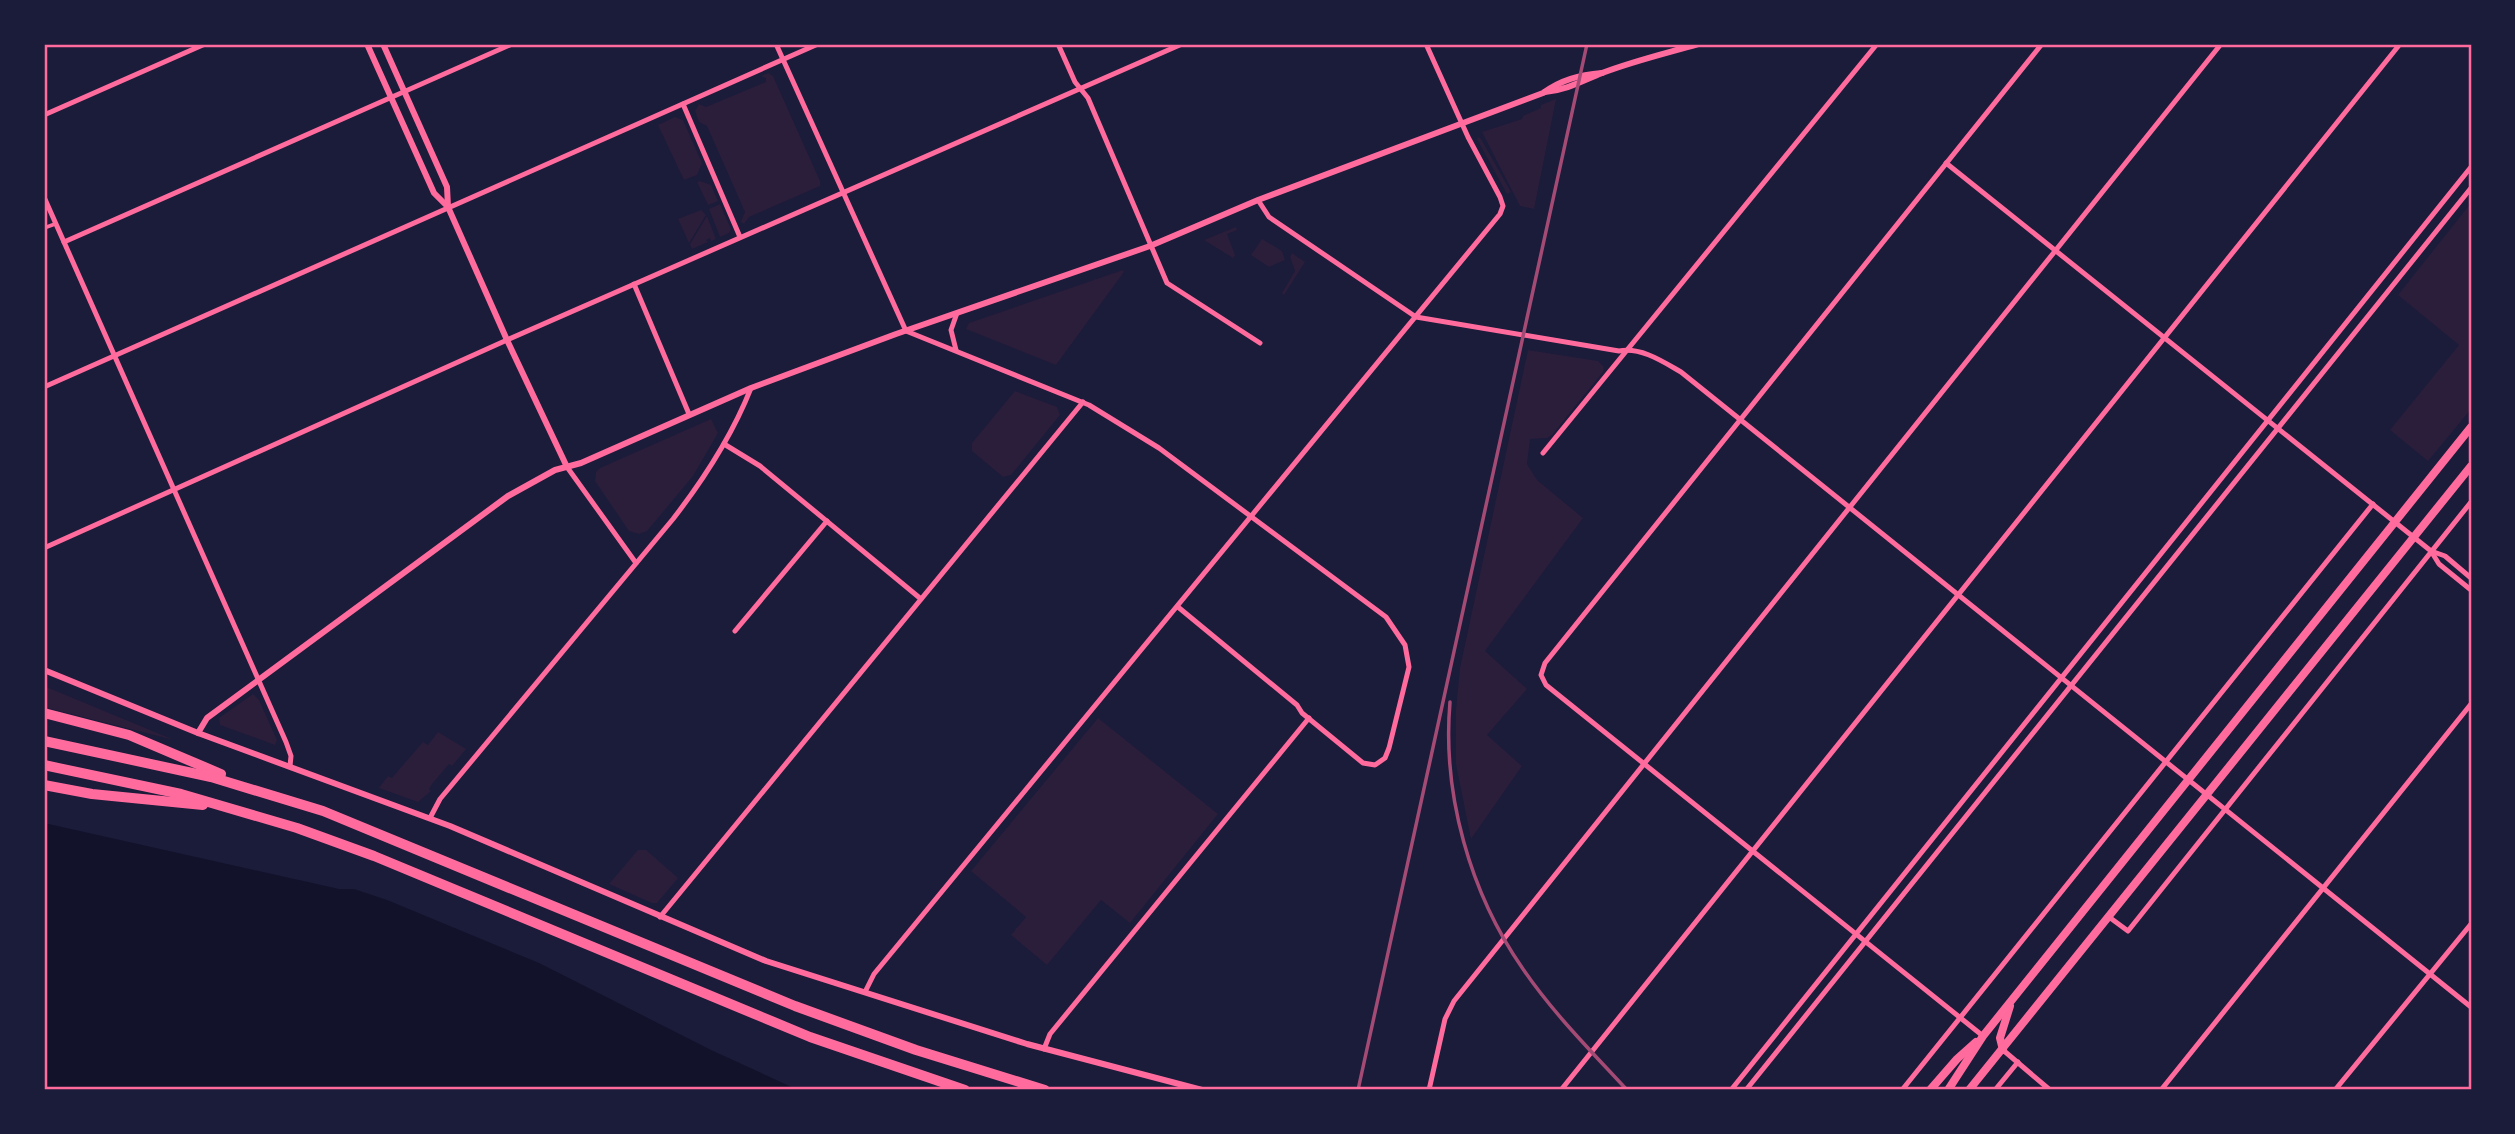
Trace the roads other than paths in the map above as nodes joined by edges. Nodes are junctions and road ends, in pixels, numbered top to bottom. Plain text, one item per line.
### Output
1 (205, 44) edge
2 (367, 44) edge
3 (383, 44) edge
4 (512, 44) edge
5 (776, 44) edge
6 (818, 44) edge
7 (1058, 44) edge
8 (1182, 44) edge
9 (1426, 44) edge
10 (1698, 44) edge
11 (1877, 44) edge
12 (2042, 44) edge
13 (2221, 44) edge
14 (2400, 44) edge
15 (783, 59) junction
16 (1079, 87) junction
17 (404, 91) junction
18 (392, 97) junction
19 (683, 104) junction
20 (44, 115) edge
21 (1461, 123) junction
22 (1946, 163) junction
23 (2471, 167) edge
24 (2471, 188) edge
25 (843, 192) junction
26 (44, 197) edge
27 (1258, 200) junction
28 (448, 207) junction
29 (55, 223) junction
30 (44, 228) edge
31 (740, 237) junction
32 (64, 242) junction
33 (1150, 246) junction
34 (2055, 250) junction
35 (634, 284) junction
36 (957, 313) junction
37 (1416, 317) junction
38 (906, 331) junction
39 (2163, 337) junction
40 (507, 340) junction
41 (1260, 343) dead end
42 (957, 350) junction
43 (1627, 350) junction
44 (114, 356) junction
45 (44, 387) edge
46 (751, 388) junction
47 (1083, 402) junction
48 (690, 414) junction
49 (1740, 419) junction
50 (2269, 421) junction
51 (2471, 427) edge
52 (2279, 429) junction
53 (724, 444) junction
54 (1543, 453) dead end
55 (2471, 466) edge
56 (567, 467) junction
57 (174, 490) junction
58 (2471, 502) edge
59 (2373, 504) junction
60 (1850, 507) junction
61 (1251, 516) junction
62 (827, 522) junction
63 (2395, 522) junction
64 (2414, 537) junction
65 (44, 548) edge
66 (2431, 551) junction
67 (636, 563) junction
68 (2471, 578) edge
69 (2471, 590) edge
70 (1958, 594) junction
71 (921, 599) junction
72 (1178, 607) junction
73 (735, 631) dead end
74 (44, 670) edge
75 (2062, 677) junction
76 (259, 681) junction
77 (2072, 686) junction
78 (2471, 704) edge
79 (44, 713) edge
80 (1309, 718) junction
81 (198, 733) junction
82 (44, 741) edge
83 (2167, 762) junction
84 (1644, 763) junction
85 (44, 765) edge
86 (290, 766) junction
87 (2189, 779) junction
88 (44, 785) edge
89 (267, 793) junction
90 (2208, 794) junction
91 (233, 808) junction
92 (2226, 808) junction
93 (430, 818) junction
94 (1753, 850) junction
95 (2324, 889) junction
96 (660, 917) junction
97 (2109, 917) junction
98 (2471, 924) edge
99 (1857, 933) junction
100 (1867, 940) junction
101 (2430, 974) junction
102 (865, 992) junction
103 (2012, 999) junction
104 (2471, 1007) edge
105 (1961, 1017) junction
106 (1983, 1035) junction
107 (1044, 1049) junction
108 (2003, 1050) junction
109 (2018, 1062) junction
110 (965, 1090) edge
111 (1045, 1090) edge
112 (1202, 1090) edge
113 (1429, 1090) edge
114 (1561, 1090) edge
115 (1731, 1090) edge
116 (1746, 1090) edge
117 (1902, 1090) edge
118 (1930, 1090) edge
119 (1948, 1090) edge
120 (1969, 1090) edge
121 (1996, 1090) edge
122 (2050, 1090) edge
123 (2161, 1090) edge
124 (2335, 1090) edge

1 - 20 street
2 - 18 street
3 - 17 street
4 - 17 street
5 - 15 street
6 - 15 street
7 - 16 street
8 - 16 street
9 - 21 street
10 - 21 street
11 - 43 street
12 - 22 street
13 - 34 street
14 - 39 street
15 - 19 street
15 - 25 street
16 - 25 street
16 - 33 street
17 - 18 street
17 - 28 street
18 - 28 street
18 - 32 street
19 - 28 street
19 - 31 street
21 - 27 street
21 - 37 street
22 - 34 street
22 - 49 street
23 - 50 street
24 - 52 street
25 - 31 street
25 - 38 street
26 - 29 street
27 - 33 street
27 - 37 street
28 - 40 street
28 - 44 street
29 - 30 street
29 - 32 street
31 - 35 street
32 - 44 street
33 - 36 street
33 - 41 street
34 - 39 street
34 - 60 street
35 - 40 street
35 - 48 street
36 - 38 street
36 - 42 street
37 - 43 street
37 - 61 street
38 - 42 street
38 - 46 street
39 - 50 street
39 - 70 street
40 - 56 street
40 - 57 street
42 - 47 street
43 - 49 street
43 - 54 street
44 - 45 street
44 - 57 street
46 - 48 street
46 - 53 street
47 - 61 street
47 - 71 street
48 - 56 street
49 - 60 street
49 - 84 street
50 - 52 street
50 - 75 street
51 - 63 main road
52 - 59 street
52 - 77 street
53 - 62 street
53 - 67 street
55 - 64 main road
56 - 67 street
56 - 76 street
57 - 65 street
57 - 76 street
58 - 66 street
59 - 63 street
59 - 83 street
60 - 70 street
60 - 84 street
61 - 72 street
61 - 80 street
62 - 71 street
62 - 73 street
63 - 64 street
63 - 87 main road
64 - 66 street
64 - 90 main road
66 - 68 street
66 - 69 street
66 - 92 street
67 - 93 street
70 - 75 street
70 - 94 street
71 - 96 street
72 - 80 street
72 - 102 street
74 - 81 street
75 - 77 street
75 - 99 street
76 - 81 street
76 - 86 street
77 - 83 street
77 - 100 street
78 - 95 street
79 - 89 highway
80 - 107 street
81 - 86 street
82 - 89 highway
83 - 87 street
83 - 105 street
84 - 94 street
84 - 113 street
85 - 91 highway
86 - 93 street
87 - 90 street
87 - 103 main road
88 - 91 highway
89 - 111 highway
90 - 92 street
90 - 97 main road
91 - 110 highway
92 - 95 street
92 - 97 street
93 - 96 street
94 - 99 street
94 - 114 street
95 - 101 street
95 - 123 street
96 - 102 street
97 - 108 main road
98 - 101 street
99 - 100 street
99 - 115 street
100 - 105 street
100 - 116 street
101 - 104 street
101 - 124 street
102 - 107 street
103 - 106 main road
103 - 108 main road
105 - 106 street
105 - 117 street
106 - 118 main road
106 - 119 main road
107 - 112 street
108 - 109 street
108 - 120 main road
109 - 121 street
109 - 122 street

